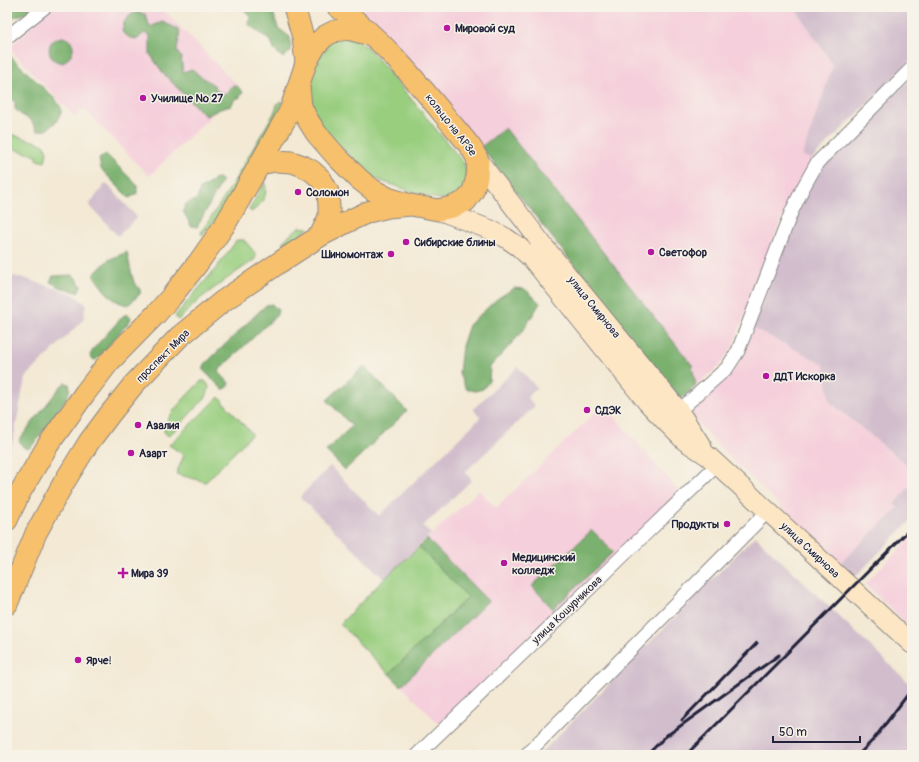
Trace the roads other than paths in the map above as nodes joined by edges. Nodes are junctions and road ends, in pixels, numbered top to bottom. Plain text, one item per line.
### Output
1 (45, 7) edge
2 (294, 7) edge
3 (338, 7) edge
4 (372, 35) junction
5 (7, 38) edge
6 (306, 63) junction
7 (912, 68) edge
8 (299, 84) junction
9 (478, 160) junction
10 (259, 164) junction
11 (411, 205) junction
12 (438, 210) junction
13 (320, 236) junction
14 (673, 416) junction
15 (712, 461) junction
16 (768, 511) junction
17 (7, 520) edge
18 (7, 604) edge
19 (912, 644) edge
20 (417, 755) edge
21 (526, 755) edge

1 - 5 street
2 - 6 main road
3 - 4 main road
4 - 6 main road, кольцо на АРЗе
4 - 9 main road, кольцо на АРЗе
6 - 8 main road, кольцо на АРЗе
7 - 14 street
8 - 10 main road
8 - 11 main road, кольцо на АРЗе
9 - 12 main road, кольцо на АРЗе
9 - 14 main road, улица Смирнова
10 - 13 main road
10 - 17 main road
11 - 12 main road, кольцо на АРЗе
11 - 13 main road, проспект Мира
12 - 14 main road, улица Смирнова
13 - 18 main road, проспект Мира
14 - 15 main road, улица Смирнова
15 - 16 main road, улица Смирнова
15 - 20 street, улица Кошурникова
16 - 19 main road, улица Смирнова
16 - 21 street

